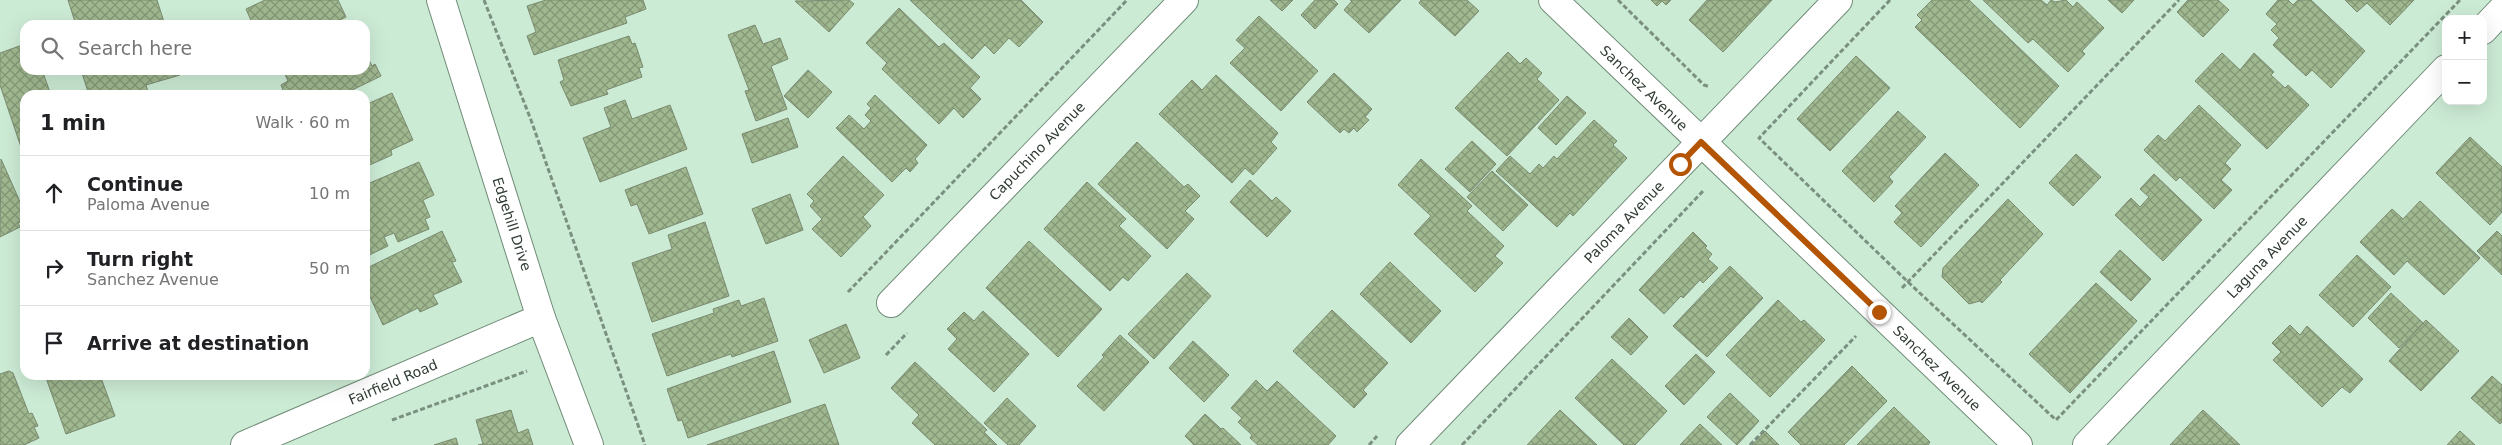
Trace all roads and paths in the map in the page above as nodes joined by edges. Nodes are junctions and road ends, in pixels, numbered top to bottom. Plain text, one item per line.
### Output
1 (441, 0) edge
2 (484, 0) edge
3 (1128, 0) edge
4 (1184, 0) edge
5 (1553, 0) edge
6 (1618, 0) edge
7 (1838, 0) edge
8 (1890, 0) edge
9 (2179, 0) edge
10 (2460, 0) edge
11 (2502, 10) edge
12 (2487, 26) edge
13 (2442, 73) edge
14 (1714, 88) dead end
15 (1701, 142) junction
16 (1709, 190) dead end
17 (1908, 282) junction
18 (848, 292) dead end
19 (890, 303) dead end
20 (1879, 312) junction
21 (541, 318) junction
22 (532, 379) dead end
23 (390, 421) dead end
24 (1380, 434) dead end
25 (244, 445) edge
26 (589, 445) edge
27 (645, 445) edge
28 (1369, 445) edge
29 (1410, 445) edge
30 (1462, 445) edge
31 (1750, 445) edge
32 (2018, 445) edge
33 (2088, 445) edge

1 - 21 street, Edgehill Drive
2 - 27 path
3 - 18 path
4 - 19 street, Capuchino Avenue
5 - 15 street, Sanchez Avenue
6 - 14 path
7 - 15 street, Paloma Avenue
8 - 17 path
9 - 17 path
10 - 17 path
11 - 12 street
13 - 33 street, Laguna Avenue
15 - 20 street, Sanchez Avenue
15 - 29 street, Paloma Avenue
16 - 30 path
17 - 20 path
20 - 31 path
20 - 32 street, Sanchez Avenue
21 - 25 street, Fairfield Road
21 - 26 street, Edgehill Drive
22 - 23 path
24 - 28 path

